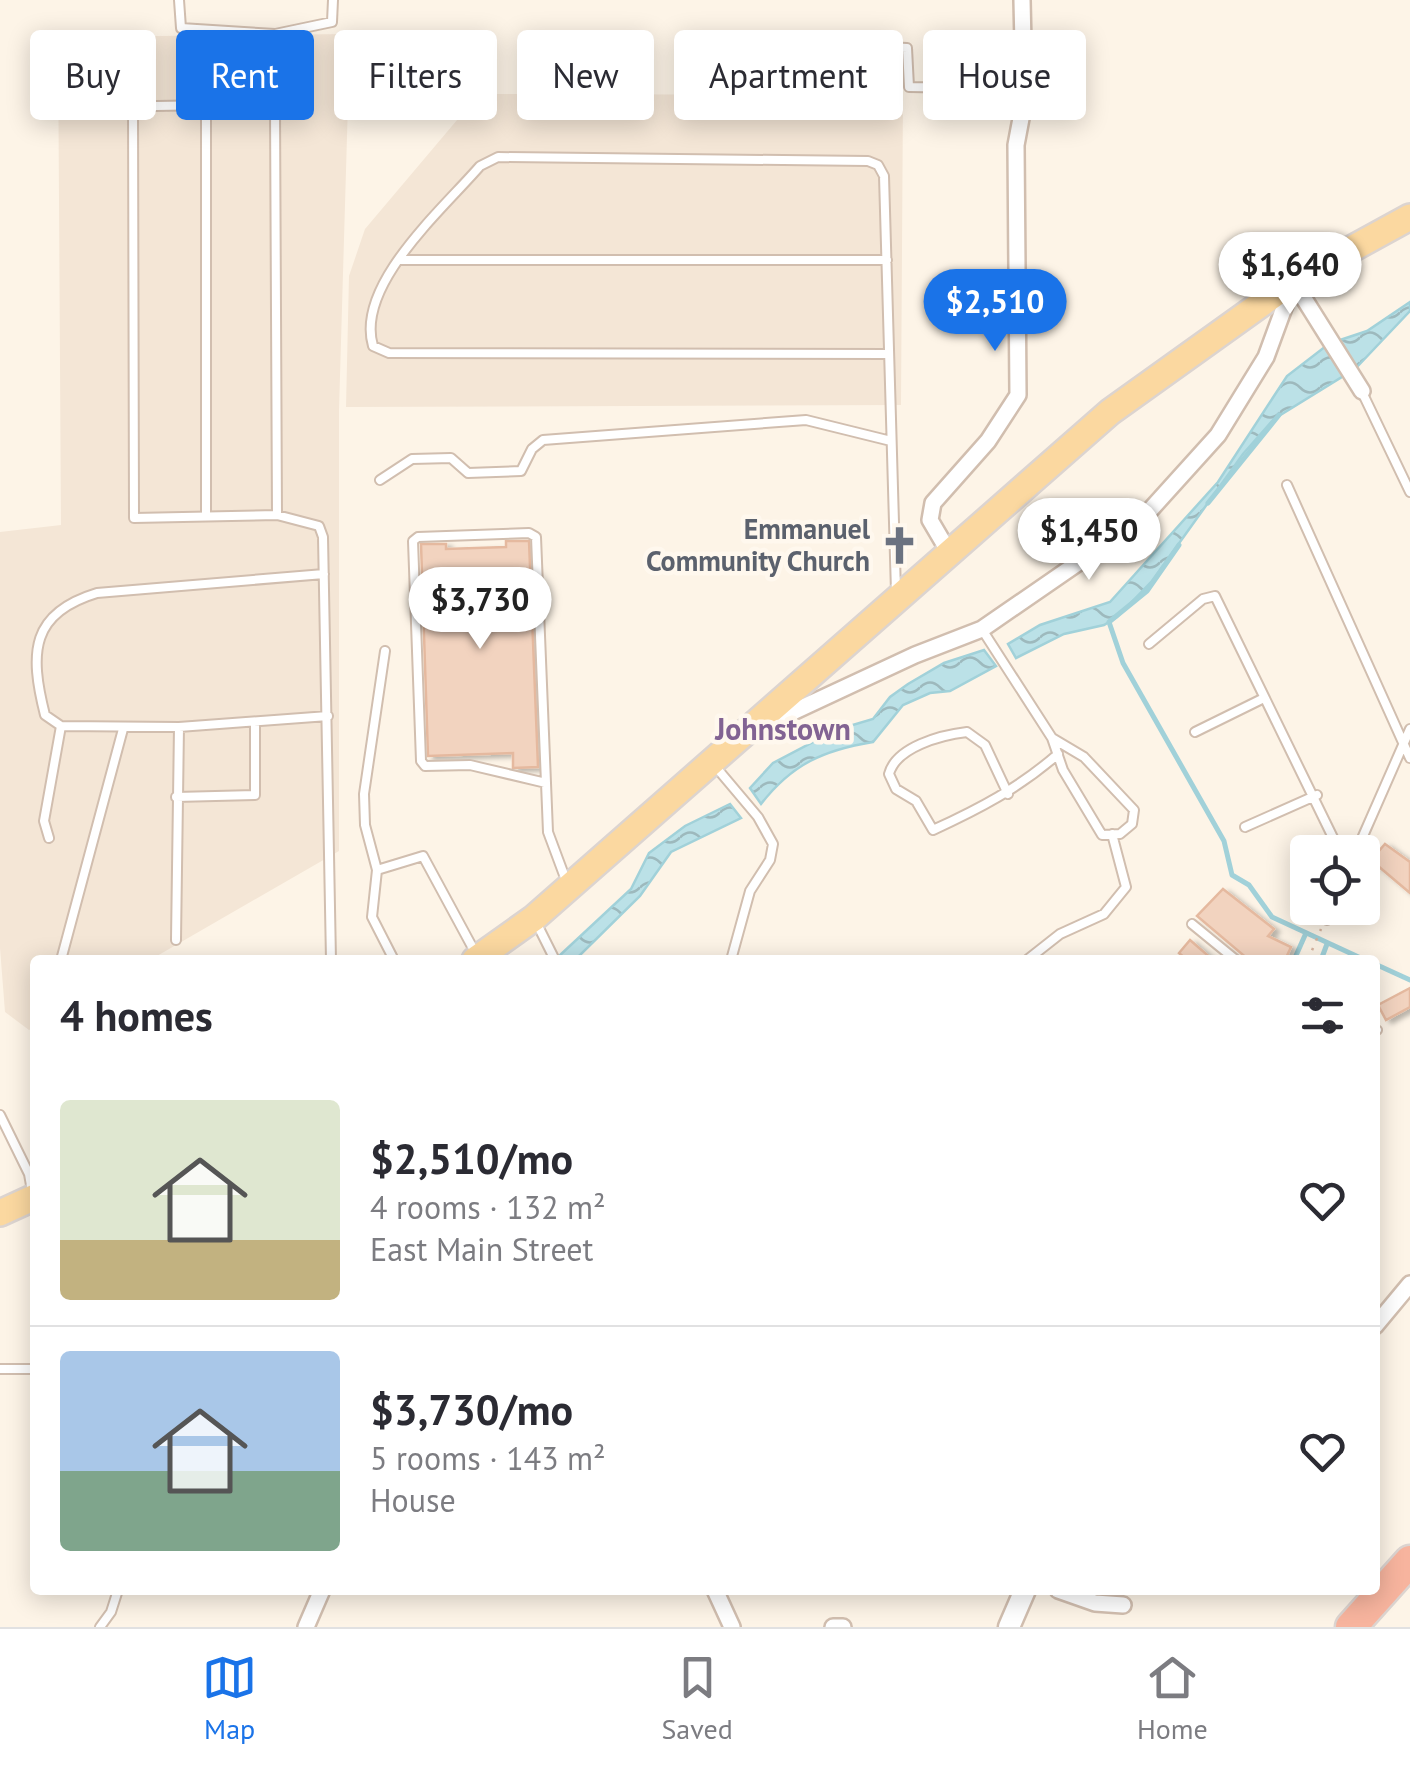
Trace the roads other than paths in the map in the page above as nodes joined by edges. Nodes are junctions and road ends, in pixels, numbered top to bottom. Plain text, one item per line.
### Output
1 (179, 0) edge
2 (333, 0) edge
3 (1022, 0) edge
4 (1030, 0) edge
5 (1023, 30) edge
6 (903, 48) edge
7 (923, 87) edge
8 (134, 120) edge
9 (206, 120) edge
10 (278, 120) edge
11 (1021, 120) edge
12 (1410, 217) edge
13 (398, 260) junction
14 (887, 260) junction
15 (1294, 281) junction
16 (889, 354) junction
17 (1362, 391) joint
18 (891, 442) junction
19 (380, 480) dead end
20 (1287, 484) dead end
21 (1410, 492) edge
22 (277, 514) junction
23 (206, 515) junction
24 (950, 554) junction
25 (324, 574) junction
26 (896, 602) junction
27 (982, 629) junction
28 (1149, 644) dead end
29 (385, 652) dead end
30 (1262, 698) junction
31 (328, 716) junction
32 (255, 722) junction
33 (61, 726) junction
34 (179, 727) junction
35 (123, 729) junction
36 (1410, 729) edge
37 (1195, 732) dead end
38 (743, 735) junction
39 (1052, 738) junction
40 (1403, 744) junction
41 (1058, 754) junction
42 (1410, 758) edge
43 (712, 762) junction
44 (546, 782) junction
45 (1008, 794) junction
46 (1314, 796) junction
47 (176, 797) junction
48 (1245, 828) dead end
49 (1112, 834) junction
50 (1332, 835) edge
51 (1363, 835) edge
52 (49, 838) dead end
53 (377, 870) junction
54 (569, 888) junction
55 (534, 918) junction
56 (1192, 924) dead end
57 (176, 940) dead end
58 (62, 955) edge
59 (331, 955) edge
60 (391, 955) edge
61 (474, 955) edge
62 (482, 955) edge
63 (552, 955) edge
64 (732, 955) edge
65 (1033, 955) edge
66 (1230, 955) edge
67 (0, 1115) edge
68 (30, 1185) edge
69 (30, 1192) edge
70 (0, 1214) edge
71 (1410, 1284) edge
72 (1380, 1320) edge
73 (0, 1369) edge
74 (30, 1369) edge
75 (1410, 1561) edge
76 (117, 1595) edge
77 (320, 1595) edge
78 (717, 1595) edge
79 (1023, 1595) edge
80 (1071, 1595) edge
81 (1380, 1595) edge
82 (1380, 1595) edge
83 (1123, 1604) dead end
84 (100, 1627) edge
85 (306, 1627) edge
86 (732, 1627) edge
87 (832, 1627) edge
88 (843, 1627) edge
89 (1009, 1627) edge
90 (1351, 1627) edge

1 - 2 lane
3 - 4 street
3 - 5 street
6 - 7 lane
8 - 23 lane
9 - 23 lane
10 - 22 lane
11 - 24 street
12 - 15 main road
13 - 14 lane
13 - 14 lane
13 - 16 lane
14 - 16 lane
15 - 17 street
15 - 24 main road
15 - 27 street
16 - 18 lane
17 - 21 lane
18 - 19 lane
18 - 26 lane
20 - 40 lane
22 - 23 lane
22 - 25 lane
24 - 26 main road
25 - 31 lane
25 - 33 lane
26 - 38 main road
27 - 38 street
27 - 39 lane
28 - 30 lane
29 - 53 lane
30 - 37 lane
30 - 46 lane
31 - 32 lane
31 - 59 lane
32 - 34 lane
32 - 47 lane
33 - 35 lane
33 - 52 lane
34 - 35 lane
34 - 47 lane
35 - 58 lane
36 - 40 lane
38 - 43 main road
39 - 41 lane
39 - 49 lane
40 - 42 lane
40 - 51 lane
41 - 45 lane
41 - 49 lane
43 - 54 main road
43 - 64 lane
44 - 44 lane
44 - 54 lane
45 - 45 lane
46 - 48 lane
46 - 50 lane
47 - 57 lane
49 - 65 lane
53 - 60 lane
53 - 61 lane
54 - 55 main road
55 - 62 main road
55 - 63 lane
56 - 66 lane
67 - 68 lane
69 - 70 main road
71 - 72 street
73 - 74 lane
75 - 81 highway
76 - 84 lane
77 - 85 street
78 - 86 street
79 - 89 street
80 - 83 street
82 - 90 highway
87 - 88 street

